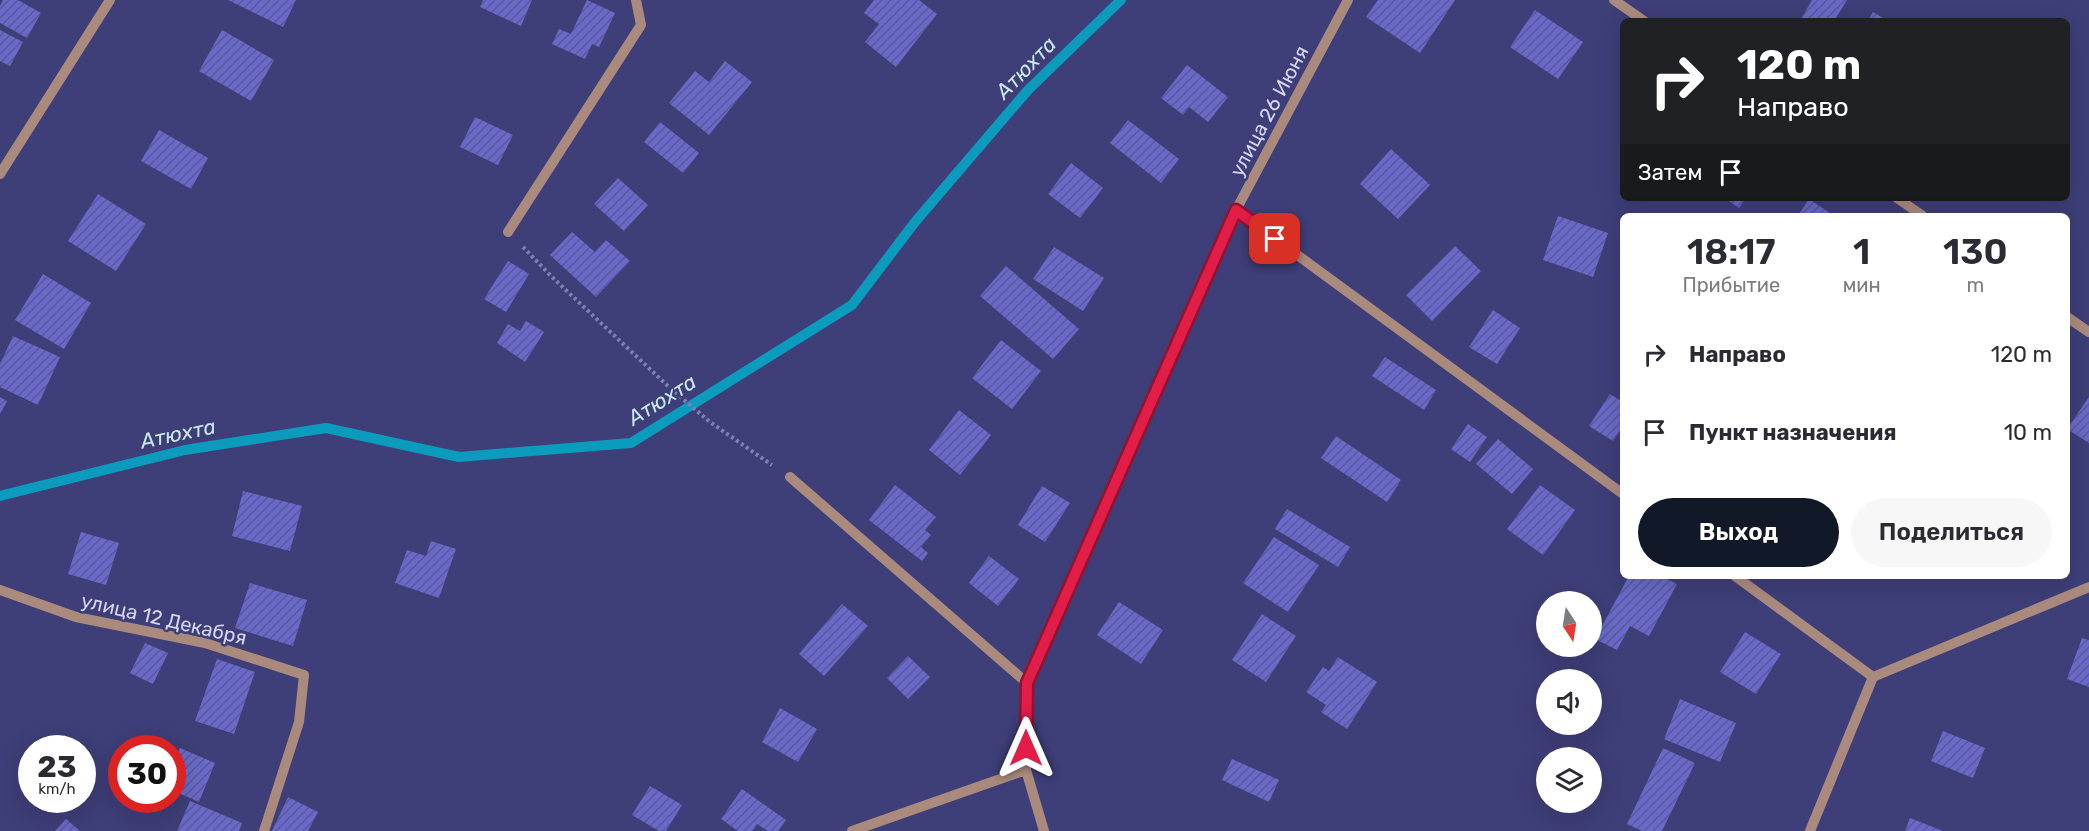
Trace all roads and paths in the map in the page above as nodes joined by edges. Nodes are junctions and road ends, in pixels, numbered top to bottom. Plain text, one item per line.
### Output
1 (110, 0) edge
2 (636, 0) edge
3 (1348, 0) edge
4 (1614, 0) edge
5 (1640, 18) edge
6 (0, 174) edge
7 (1901, 201) edge
8 (1236, 210) junction
9 (1919, 213) edge
10 (508, 232) joint
11 (2070, 319) edge
12 (2089, 332) edge
13 (790, 477) joint
14 (1620, 492) edge
15 (1739, 579) edge
16 (2089, 587) edge
17 (0, 590) edge
18 (1874, 677) junction
19 (1027, 683) junction
20 (1026, 770) junction
21 (264, 831) edge
22 (852, 831) edge
23 (1044, 831) edge
24 (1810, 831) edge

1 - 6 street
2 - 10 street
3 - 8 street, улица 26 Июня
4 - 5 street
7 - 9 street
8 - 14 street
8 - 19 street, улица 26 Июня
10 - 13 path
11 - 12 street
13 - 19 street
15 - 18 street
16 - 18 street
17 - 21 street, улица 12 Декабря
18 - 24 street
19 - 20 street, улица 26 Июня
20 - 22 street
20 - 23 street, улица 26 Июня

